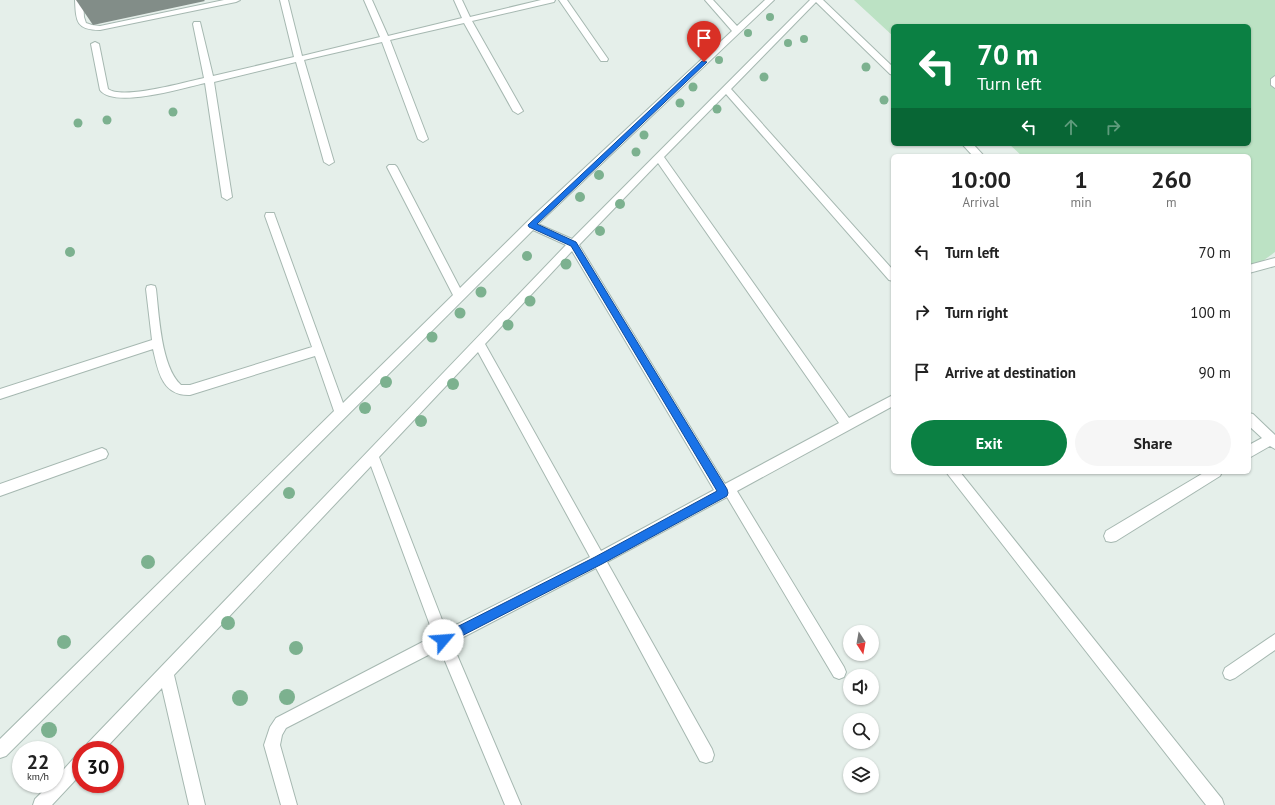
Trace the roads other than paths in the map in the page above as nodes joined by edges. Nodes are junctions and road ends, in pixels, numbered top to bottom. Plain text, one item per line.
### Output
1 (79, 0) edge
2 (236, 0) edge
3 (284, 0) edge
4 (368, 0) edge
5 (458, 0) edge
6 (551, 0) edge
7 (563, 0) edge
8 (709, 0) edge
9 (770, 0) edge
10 (814, 0) edge
11 (818, 0) edge
12 (467, 20) junction
13 (197, 24) dead end
14 (737, 31) junction
15 (385, 39) junction
16 (96, 44) dead end
17 (299, 59) junction
18 (604, 59) dead end
19 (891, 70) edge
20 (1275, 79) edge
21 (209, 80) junction
22 (1275, 86) edge
23 (726, 89) junction
24 (518, 111) dead end
25 (423, 139) dead end
26 (969, 146) edge
27 (977, 154) edge
28 (659, 157) junction
29 (329, 162) dead end
30 (392, 167) dead end
31 (227, 197) dead end
32 (270, 216) dead end
33 (532, 225) junction
34 (573, 244) junction
35 (1275, 262) edge
36 (1251, 268) edge
37 (891, 275) edge
38 (151, 289) dead end
39 (459, 296) junction
40 (157, 343) junction
41 (479, 344) junction
42 (318, 350) junction
43 (0, 394) edge
44 (891, 401) edge
45 (341, 413) junction
46 (1251, 420) edge
47 (847, 425) junction
48 (1273, 441) edge
49 (1251, 451) edge
50 (102, 454) dead end
51 (373, 456) junction
52 (954, 474) edge
53 (1213, 474) edge
54 (0, 490) edge
55 (726, 491) junction
56 (1111, 536) dead end
57 (598, 560) junction
58 (443, 640) junction
59 (1275, 641) edge
60 (839, 672) dead end
61 (1230, 673) dead end
62 (166, 674) junction
63 (102, 741) edge
64 (0, 750) edge
65 (706, 755) dead end
66 (72, 772) edge
67 (41, 805) edge
68 (197, 805) edge
69 (289, 805) edge
70 (513, 805) edge
71 (1216, 805) edge

1 - 2 street
3 - 17 street
4 - 15 street
5 - 12 street
6 - 12 street
7 - 18 street
8 - 14 street
9 - 14 street
10 - 23 street
11 - 19 street
12 - 15 street
12 - 24 street
13 - 21 street
14 - 33 street
15 - 17 street
15 - 25 street
16 - 21 street
17 - 21 street
17 - 29 street
20 - 22 street
21 - 31 street
23 - 28 street
23 - 37 street
26 - 27 street
28 - 34 street
28 - 47 street
30 - 39 street
32 - 42 street
33 - 34 street
33 - 39 street
34 - 41 street
34 - 55 street
35 - 36 street
38 - 40 street
39 - 45 street
40 - 42 street
40 - 43 street
41 - 51 street
41 - 57 street
42 - 45 street
44 - 47 street
45 - 64 street
46 - 48 street
47 - 55 street
48 - 49 street
50 - 54 street
51 - 58 street
51 - 62 street
52 - 71 street
53 - 56 street
55 - 57 street
55 - 60 street
57 - 58 street
57 - 65 street
58 - 69 street
58 - 70 street
59 - 61 street
62 - 63 street
62 - 68 street
66 - 67 street

